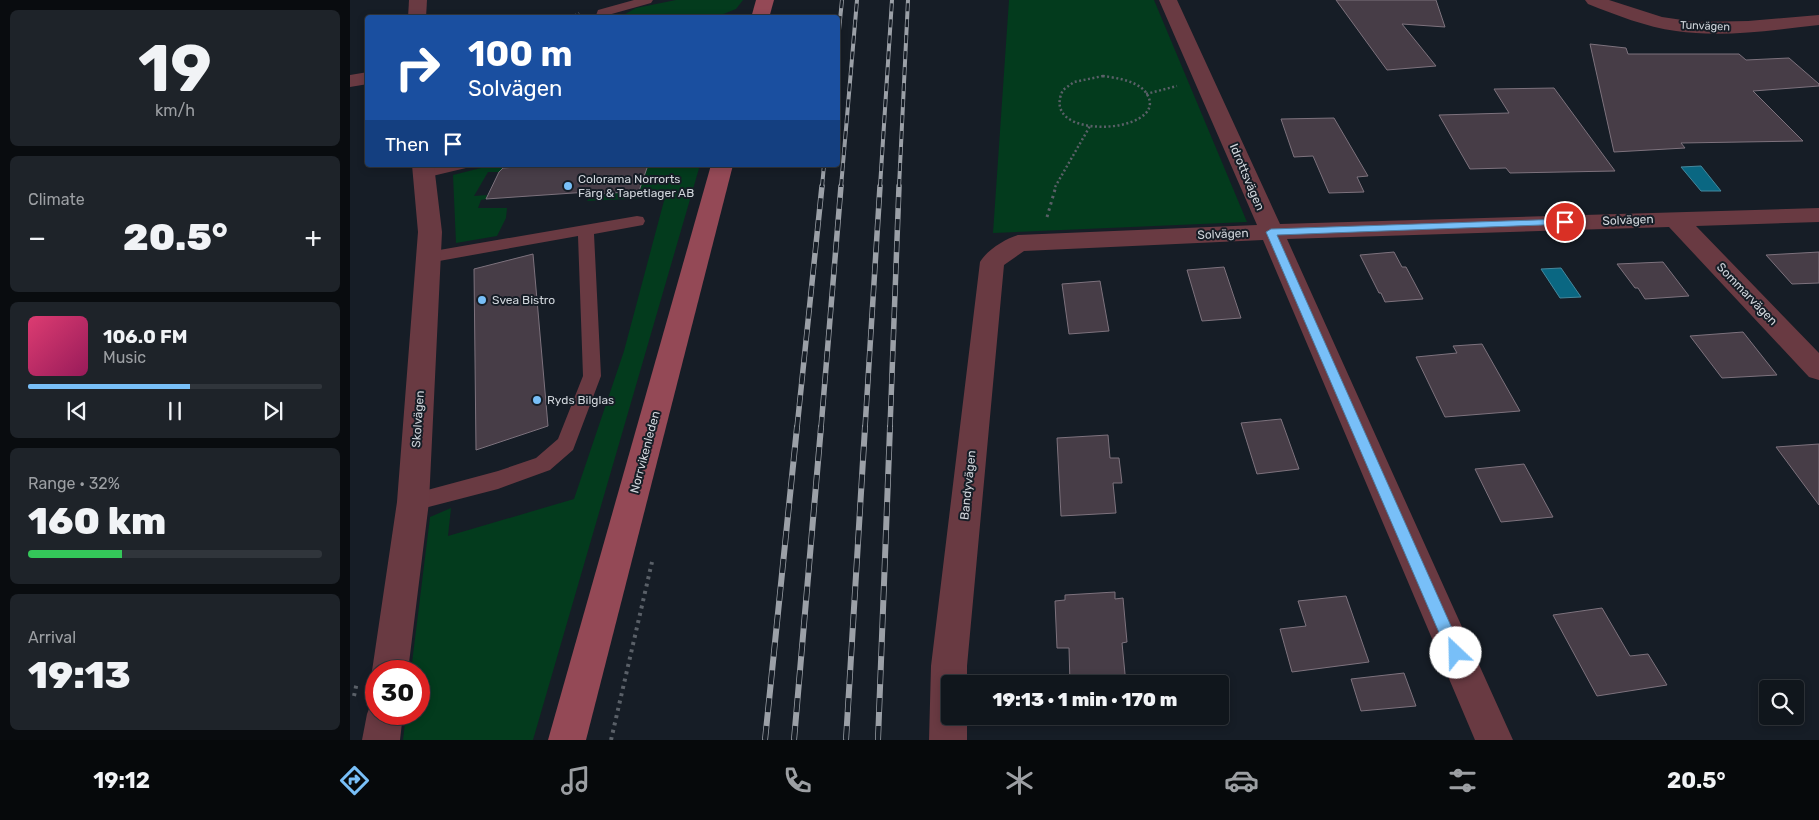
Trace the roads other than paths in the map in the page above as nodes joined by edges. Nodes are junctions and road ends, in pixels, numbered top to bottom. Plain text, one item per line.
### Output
1 (418, 0) edge
2 (647, 0) edge
3 (765, 0) edge
4 (1168, 0) edge
5 (1594, 0) edge
6 (634, 2) edge
7 (417, 15) edge
8 (602, 15) edge
9 (761, 15) edge
10 (1819, 20) edge
11 (365, 78) edge
12 (350, 81) edge
13 (442, 167) edge
14 (721, 167) edge
15 (423, 169) edge
16 (1819, 215) edge
17 (1675, 219) junction
18 (637, 221) dead end
19 (586, 230) junction
20 (1271, 232) junction
21 (1029, 242) joint
22 (428, 257) junction
23 (1819, 370) edge
24 (413, 502) junction
25 (391, 660) edge
26 (383, 725) edge
27 (381, 740) edge
28 (567, 740) edge
29 (948, 740) edge
30 (1494, 740) edge

1 - 7 street
2 - 6 lane
3 - 9 main road
4 - 20 street, Idrottsvägen
5 - 10 street, Tunvägen
6 - 8 lane
11 - 12 street
13 - 15 lane
14 - 28 main road, Norrvikenleden
15 - 22 street, Skolvägen
16 - 17 street, Solvägen
17 - 20 street, Solvägen
17 - 23 street, Sommarvägen
18 - 19 lane
19 - 22 lane
19 - 24 lane
20 - 21 street, Solvägen
20 - 30 street, Idrottsvägen
21 - 29 street, Bandyvägen
22 - 24 street, Skolvägen
24 - 25 street, Skolvägen
26 - 27 street

